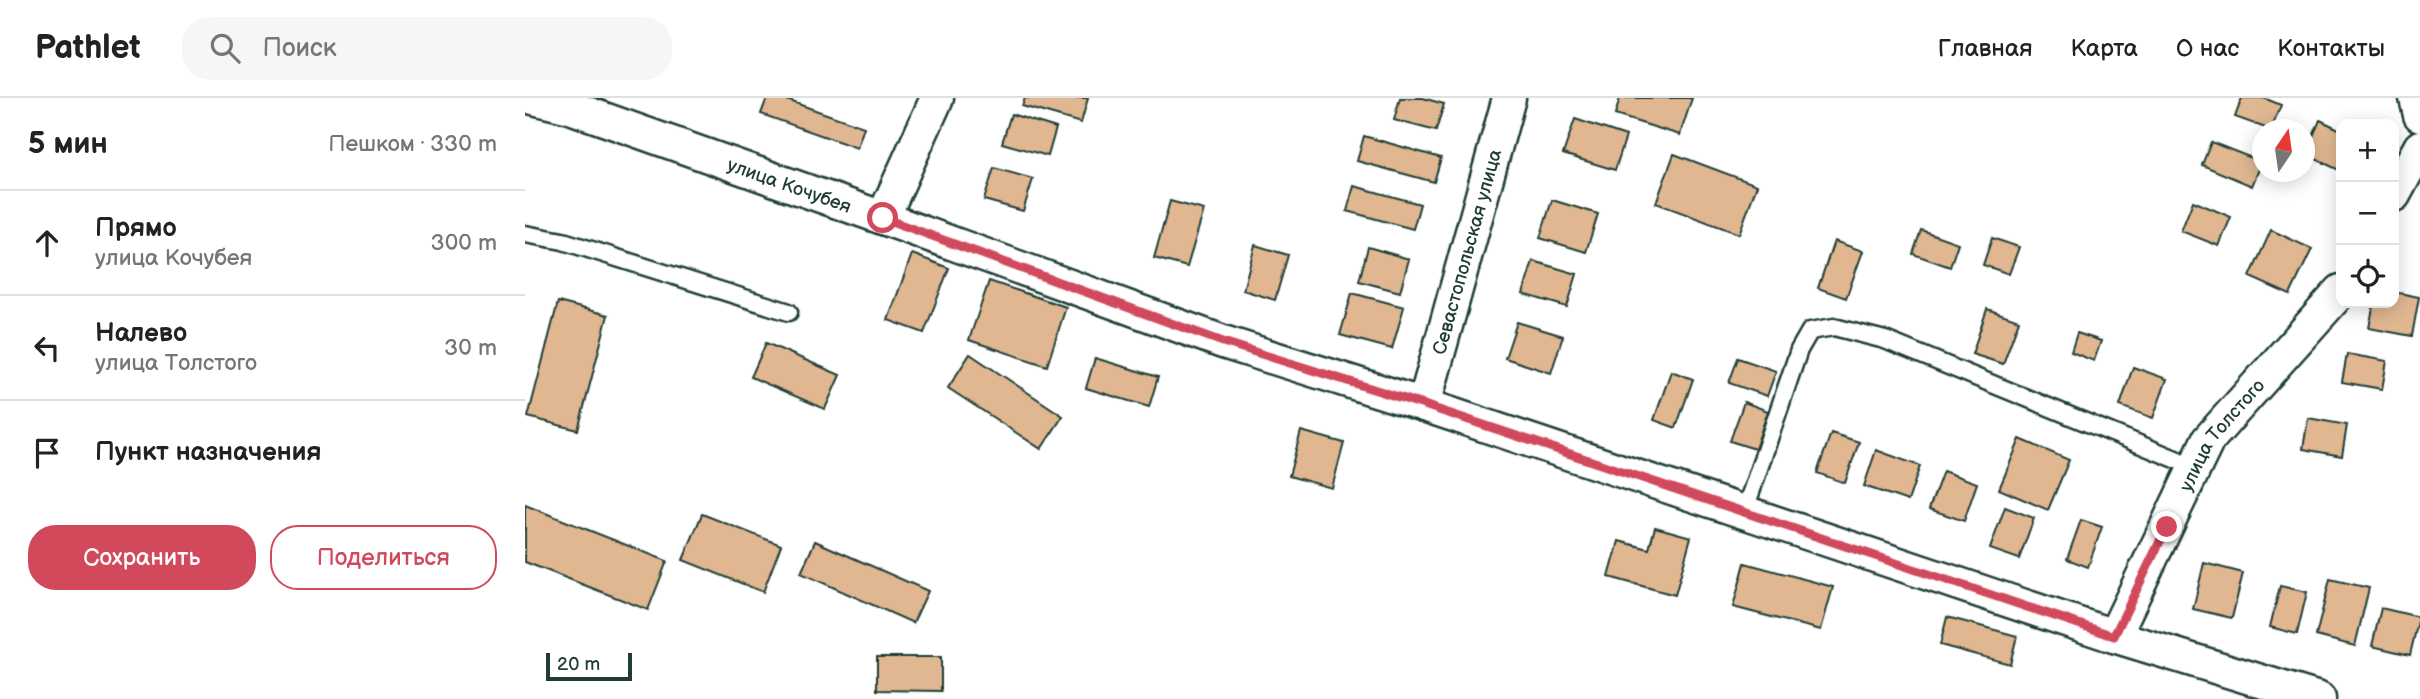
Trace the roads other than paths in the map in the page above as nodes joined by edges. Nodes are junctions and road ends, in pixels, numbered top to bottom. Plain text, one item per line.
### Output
1 (533, 98) edge
2 (937, 98) edge
3 (1510, 98) edge
4 (2416, 98) edge
5 (2420, 115) edge
6 (2420, 147) edge
7 (2399, 186) edge
8 (883, 218) junction
9 (525, 234) edge
10 (2336, 297) edge
11 (789, 312) dead end
12 (1424, 405) junction
13 (2195, 467) junction
14 (1744, 513) junction
15 (2114, 636) junction
16 (2319, 699) edge

1 - 8 street, улица Кочубея
2 - 8 street
3 - 12 street, Севастопольская улица
4 - 5 street
6 - 7 street
8 - 12 street, улица Кочубея
9 - 11 lane
10 - 13 street, улица Толстого
12 - 14 street, улица Кочубея
13 - 14 lane
13 - 15 street, улица Толстого
14 - 15 street, улица Кочубея
15 - 16 street, улица Кочубея

